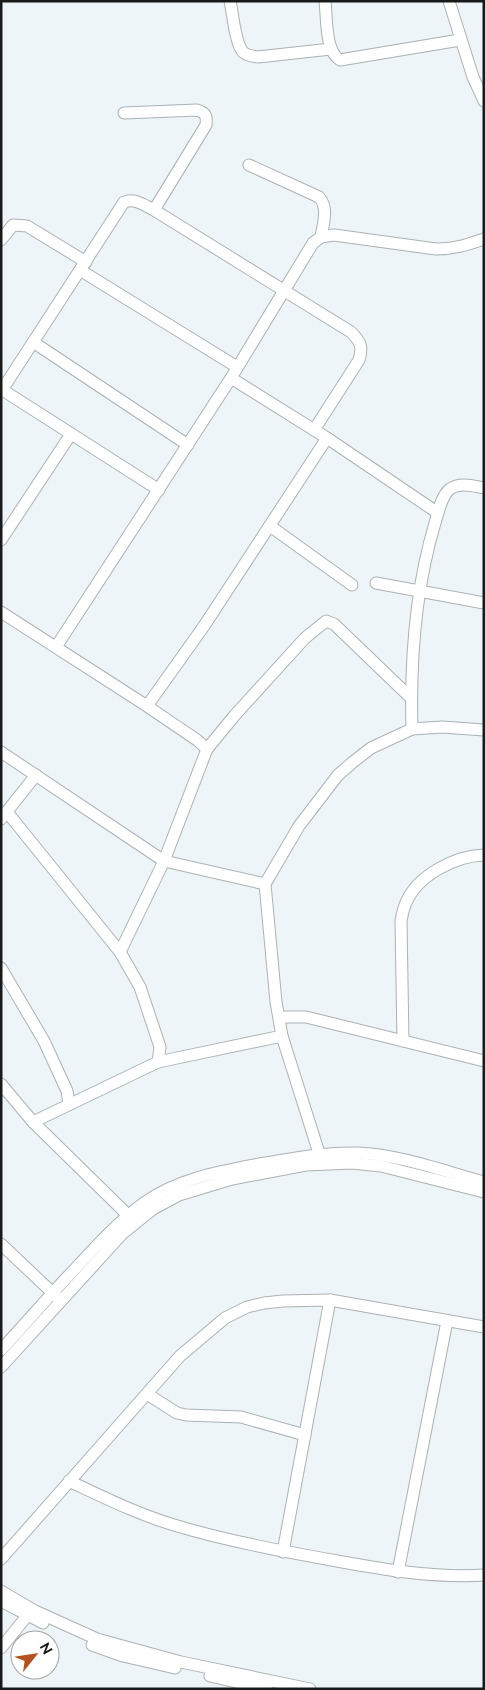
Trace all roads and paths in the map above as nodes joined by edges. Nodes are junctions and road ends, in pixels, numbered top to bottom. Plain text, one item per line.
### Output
1 (230, 1) edge
2 (325, 1) edge
3 (449, 1) edge
4 (460, 40) junction
5 (330, 49) junction
6 (484, 100) edge
7 (124, 113) dead end
8 (249, 165) dead end
9 (154, 210) junction
10 (321, 237) junction
11 (484, 238) edge
12 (1, 240) edge
13 (83, 266) junction
14 (284, 290) junction
15 (33, 342) junction
16 (237, 367) junction
17 (231, 378) junction
18 (2, 389) edge
19 (314, 430) junction
20 (71, 434) junction
21 (327, 438) junction
22 (188, 445) junction
23 (484, 488) edge
24 (159, 490) junction
25 (438, 513) junction
26 (270, 526) junction
27 (1, 540) edge
28 (376, 583) dead end
29 (352, 585) dead end
30 (419, 590) junction
31 (484, 603) edge
32 (1, 612) edge
33 (56, 647) junction
34 (411, 698) junction
35 (147, 706) junction
36 (412, 729) junction
37 (484, 730) edge
38 (207, 749) junction
39 (1, 752) edge
40 (36, 775) junction
41 (4, 816) edge
42 (484, 855) edge
43 (164, 860) junction
44 (265, 884) junction
45 (120, 952) junction
46 (1, 968) edge
47 (279, 1017) junction
48 (282, 1036) junction
49 (403, 1041) junction
50 (484, 1061) edge
51 (158, 1062) junction
52 (1, 1084) edge
53 (69, 1104) junction
54 (33, 1122) junction
55 (320, 1159) junction
56 (484, 1182) edge
57 (484, 1192) edge
58 (132, 1218) junction
59 (1, 1244) edge
60 (57, 1297) junction
61 (330, 1300) junction
62 (447, 1320) junction
63 (484, 1327) edge
64 (1, 1350) edge
65 (1, 1367) edge
66 (147, 1394) junction
67 (305, 1435) junction
68 (69, 1481) junction
69 (283, 1552) junction
70 (1, 1559) edge
71 (398, 1572) junction
72 (484, 1575) edge
73 (1, 1592) edge
74 (1, 1601) edge
75 (28, 1616) junction
76 (1, 1648) edge
77 (267, 1689) edge
78 (310, 1689) edge

1 - 5 street
2 - 5 street
3 - 4 street
4 - 5 street
4 - 6 street
7 - 9 street
8 - 10 street
9 - 13 street
9 - 14 street
10 - 11 street
10 - 14 street
12 - 13 street
13 - 15 street
13 - 16 street
14 - 16 street
14 - 19 street
15 - 18 street
15 - 22 street
16 - 17 street
17 - 19 street
17 - 22 street
18 - 20 street
19 - 21 street
20 - 24 street
20 - 27 street
21 - 25 street
21 - 26 street
22 - 24 street
23 - 25 street
24 - 33 street
25 - 30 street
26 - 29 street
26 - 35 street
28 - 30 street
30 - 31 street
30 - 34 street
32 - 33 street
33 - 35 street
34 - 36 street
34 - 38 street
35 - 38 street
36 - 37 street
36 - 44 street
38 - 43 street
39 - 40 street
40 - 41 street
40 - 43 street
41 - 45 street
42 - 49 street
43 - 44 street
43 - 45 street
44 - 47 street
45 - 51 street
46 - 53 street
47 - 48 street
47 - 49 street
48 - 51 street
48 - 55 street
49 - 50 street
51 - 53 street
52 - 54 street
53 - 54 street
54 - 58 street
55 - 56 street
55 - 57 street
55 - 58 street
58 - 60 street
59 - 60 street
60 - 64 street
60 - 65 street
61 - 62 street
61 - 66 street
61 - 67 street
62 - 63 street
62 - 71 street
66 - 67 street
66 - 68 street
67 - 69 street
68 - 69 street
68 - 70 street
69 - 71 street
71 - 72 street
73 - 78 street
74 - 75 street
75 - 76 street
75 - 77 street

